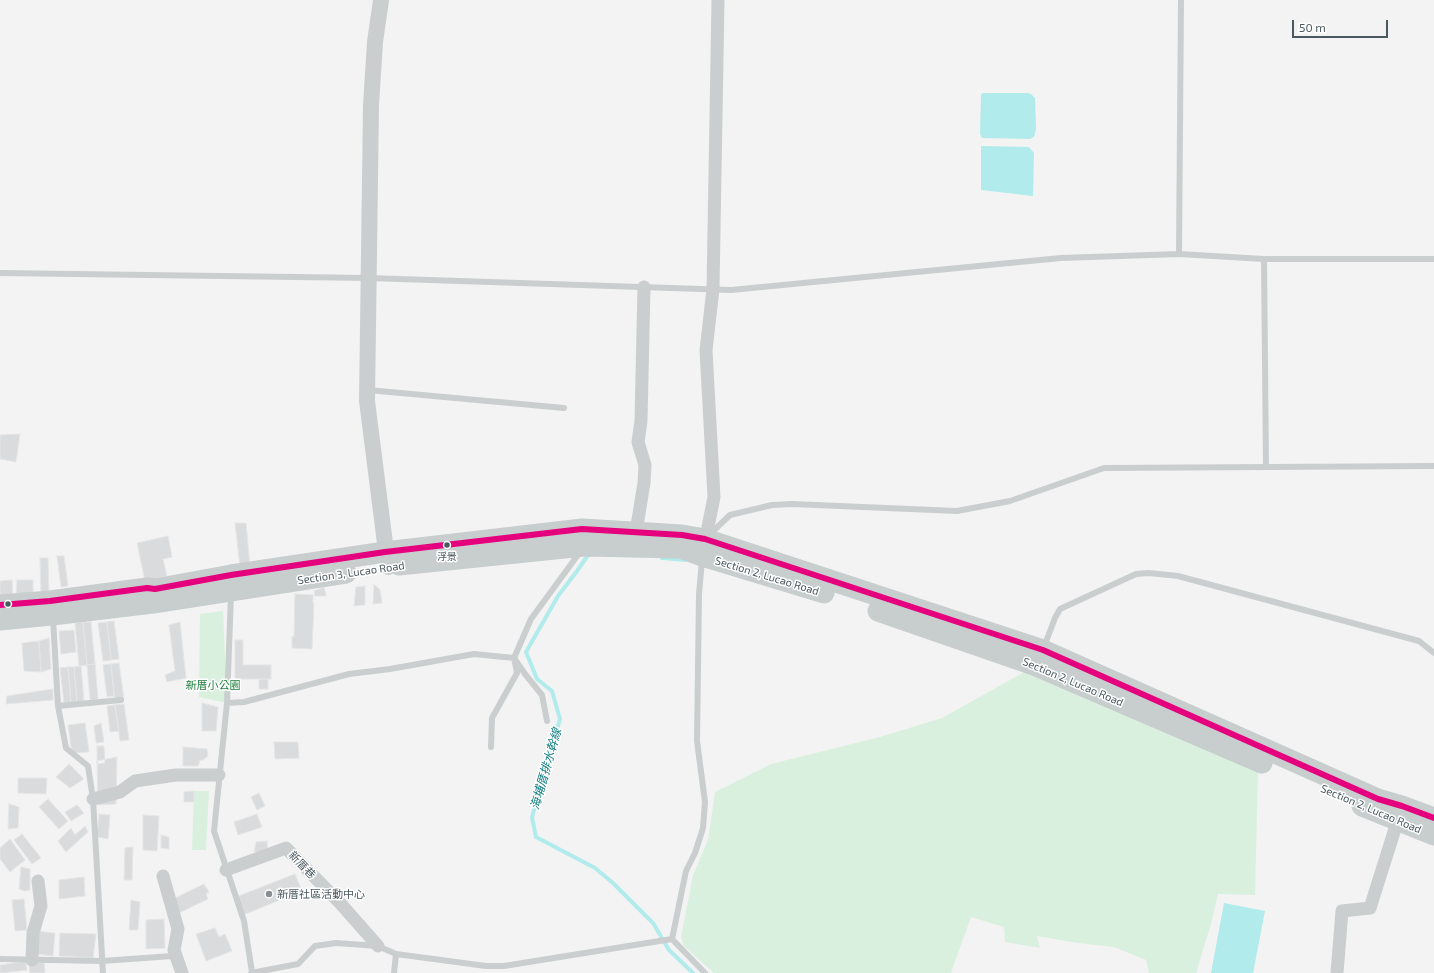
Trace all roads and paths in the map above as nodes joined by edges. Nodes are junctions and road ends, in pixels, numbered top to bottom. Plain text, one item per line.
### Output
1 (381, 0) edge
2 (718, 0) edge
3 (1181, 0) edge
4 (1179, 254) junction
5 (1264, 259) junction
6 (1434, 259) edge
7 (0, 273) edge
8 (369, 278) junction
9 (644, 287) junction
10 (713, 289) junction
11 (368, 390) junction
12 (564, 408) dead end
13 (1434, 466) edge
14 (1266, 467) junction
15 (636, 532) junction
16 (583, 538) junction
17 (704, 547) junction
18 (387, 559) junction
19 (231, 582) junction
20 (0, 604) edge
21 (51, 608) junction
22 (0, 620) edge
23 (1043, 650) junction
24 (1434, 653) edge
25 (514, 658) junction
26 (121, 700) dead end
27 (227, 703) junction
28 (58, 706) junction
29 (547, 721) dead end
30 (491, 747) dead end
31 (219, 775) junction
32 (93, 798) junction
33 (1400, 814) junction
34 (1434, 818) edge
35 (1434, 835) edge
36 (226, 870) junction
37 (163, 876) dead end
38 (38, 881) dead end
39 (672, 939) junction
40 (378, 946) junction
41 (396, 954) junction
42 (0, 959) edge
43 (32, 960) junction
44 (102, 961) junction
45 (252, 972) edge
46 (103, 973) edge
47 (183, 973) edge
48 (394, 973) edge
49 (705, 973) edge
50 (1337, 973) edge

1 - 8 street
2 - 10 street
3 - 4 lane
4 - 5 lane
4 - 10 lane
5 - 6 lane
5 - 14 lane
7 - 8 lane
8 - 9 lane
8 - 11 street
9 - 10 lane
9 - 15 street
10 - 17 street
11 - 12 lane
11 - 18 street
13 - 14 lane
14 - 17 lane
15 - 16 main road, Section 3, Lucao Road
15 - 17 main road, Section 3, Lucao Road
16 - 17 main road, Section 3, Lucao Road
16 - 18 main road, Section 3, Lucao Road
16 - 25 lane
17 - 23 main road, Section 2, Lucao Road
17 - 33 main road, Section 2, Lucao Road
17 - 39 lane
18 - 19 main road, Section 3, Lucao Road
19 - 21 main road, Section 3, Lucao Road
19 - 27 lane
20 - 21 main road, Section 3, Lucao Road
21 - 22 main road, Section 3, Lucao Road
21 - 28 lane
23 - 24 lane
23 - 33 main road, Section 2, Lucao Road
25 - 27 lane
25 - 29 lane
25 - 30 lane
26 - 28 lane
27 - 31 lane
28 - 32 lane
31 - 32 street
31 - 36 lane
32 - 44 lane
33 - 34 main road, Section 2, Lucao Road
33 - 35 main road, Section 2, Lucao Road
33 - 50 street
36 - 40 street, 新厝巷
36 - 45 lane
37 - 47 street
38 - 43 street
39 - 41 lane
39 - 49 lane
40 - 41 lane
40 - 45 lane
41 - 48 lane
42 - 43 lane
43 - 44 lane
44 - 46 lane
44 - 47 lane

